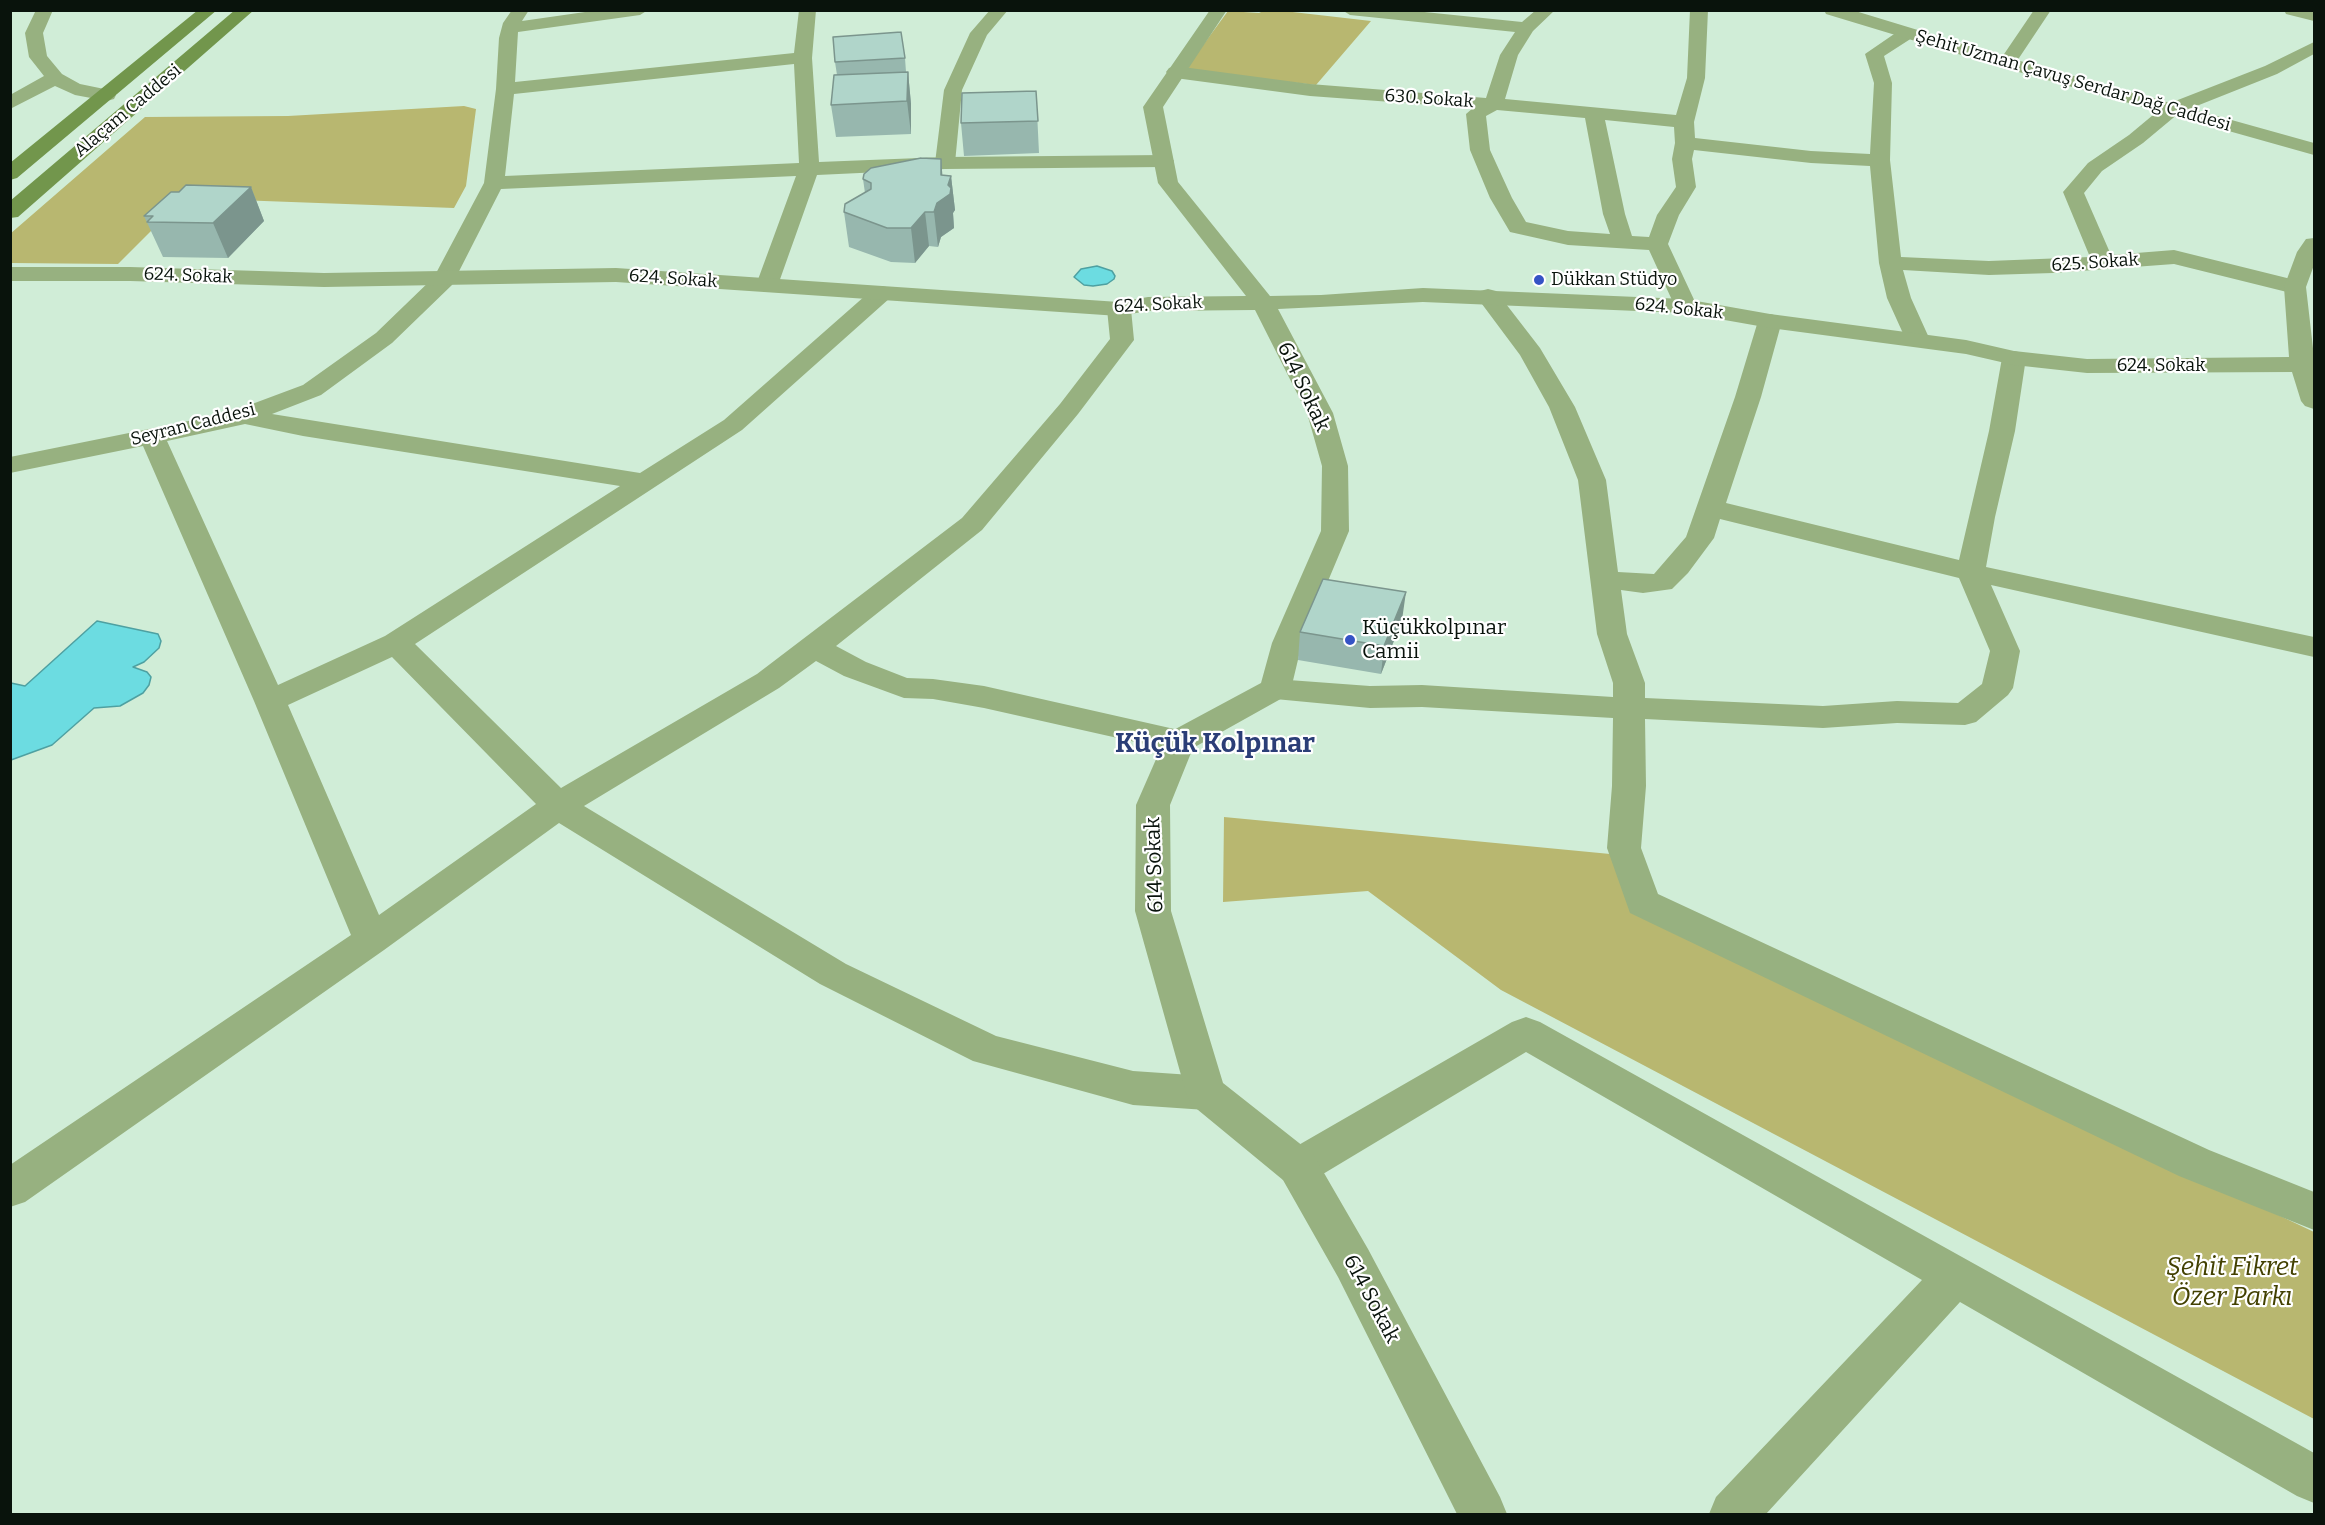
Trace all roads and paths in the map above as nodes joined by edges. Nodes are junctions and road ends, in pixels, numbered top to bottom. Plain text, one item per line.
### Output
1 (45, 10) edge
2 (209, 10) edge
3 (246, 10) edge
4 (640, 10) edge
5 (808, 10) edge
6 (1000, 10) edge
7 (1219, 10) edge
8 (1350, 10) edge
9 (1547, 10) edge
10 (1699, 10) edge
11 (2043, 10) edge
12 (2292, 10) edge
13 (1835, 11) edge
14 (1385, 12) edge
15 (2314, 16) edge
16 (516, 19) edge
17 (1526, 28) junction
18 (1906, 34) junction
19 (2314, 47) edge
20 (803, 58) junction
21 (2007, 63) junction
22 (1175, 72) junction
23 (55, 78) junction
24 (505, 89) junction
25 (107, 95) junction
26 (10, 103) edge
27 (1494, 104) junction
28 (2172, 109) junction
29 (1594, 113) junction
30 (1684, 122) junction
31 (1685, 143) junction
32 (2314, 149) edge
33 (1880, 160) junction
34 (1164, 161) junction
35 (945, 163) junction
36 (809, 169) junction
37 (10, 174) edge
38 (494, 183) junction
39 (10, 212) edge
40 (1623, 241) junction
41 (1657, 244) junction
42 (2312, 250) edge
43 (2103, 261) junction
44 (1890, 263) junction
45 (10, 274) edge
46 (444, 280) junction
47 (767, 285) junction
48 (2295, 287) junction
49 (882, 293) junction
50 (1488, 296) junction
51 (1262, 301) junction
52 (1684, 306) junction
53 (1119, 309) junction
54 (1770, 321) junction
55 (1918, 340) junction
56 (2014, 358) junction
57 (2308, 364) edge
58 (2314, 401) edge
59 (243, 416) junction
60 (152, 436) junction
61 (10, 465) edge
62 (644, 482) junction
63 (1710, 508) junction
64 (1971, 572) junction
65 (1605, 579) junction
66 (396, 643) junction
67 (815, 647) junction
68 (2314, 647) edge
69 (1275, 688) junction
70 (270, 701) junction
71 (1629, 708) junction
72 (1180, 741) junction
73 (558, 806) junction
74 (371, 940) junction
75 (1206, 1094) junction
76 (1298, 1167) junction
77 (10, 1189) edge
78 (2314, 1211) edge
79 (1955, 1276) junction
80 (2314, 1479) edge
81 (1482, 1515) edge
82 (1733, 1515) edge

1 - 23 street
2 - 25 main road, Alaçam Caddesi
3 - 39 main road, Alaçam Caddesi
4 - 16 street
5 - 20 street
6 - 35 street
7 - 22 street, 614 Sokak
8 - 14 street
9 - 17 street
10 - 30 street
11 - 21 street
12 - 15 street
13 - 18 street, Şehit Uzman Çavuş Serdar Dağ Caddesi
14 - 17 street
16 - 24 street, Seyran Caddesi
17 - 27 street
18 - 21 street, Şehit Uzman Çavuş Serdar Dağ Caddesi
18 - 33 street
19 - 28 street
20 - 24 street
20 - 36 street
21 - 28 street, Şehit Uzman Çavuş Serdar Dağ Caddesi
22 - 27 street, 630. Sokak
22 - 34 street, 614 Sokak
23 - 25 street
23 - 26 street
24 - 38 street, Seyran Caddesi
25 - 37 main road, Alaçam Caddesi
27 - 29 street, 630. Sokak
27 - 40 street
28 - 32 street, Şehit Uzman Çavuş Serdar Dağ Caddesi
28 - 43 street
29 - 30 street, 630. Sokak
29 - 40 street
30 - 31 street
31 - 33 street
31 - 41 street
33 - 44 street
34 - 35 street
34 - 51 street, 614 Sokak
35 - 36 street
36 - 38 street
36 - 47 street
38 - 46 street, Seyran Caddesi
40 - 41 street
41 - 52 street
42 - 48 street
43 - 44 street, 625. Sokak
43 - 48 street, 625. Sokak
44 - 55 street
45 - 46 street, 624. Sokak
46 - 47 street, 624. Sokak
46 - 59 street, Seyran Caddesi
47 - 49 street, 624. Sokak
48 - 57 street
49 - 53 street, 624. Sokak
49 - 62 street
50 - 51 street, 624. Sokak
50 - 52 street, 624. Sokak
50 - 65 street
51 - 53 street, 624. Sokak
51 - 69 street, 614 Sokak
52 - 54 street, 624. Sokak
53 - 67 street
54 - 55 street, 624. Sokak
54 - 63 street
55 - 56 street, 624. Sokak
56 - 57 street, 624. Sokak
56 - 64 street
57 - 58 street
59 - 60 street, Seyran Caddesi
59 - 62 street
60 - 61 street, Seyran Caddesi
60 - 70 street
62 - 66 street
63 - 64 street
63 - 65 street
64 - 68 street
64 - 71 street
65 - 71 street
66 - 70 street
66 - 73 street
67 - 72 street
67 - 73 street
69 - 71 street
69 - 72 street
70 - 74 street
71 - 78 street
72 - 75 street, 614 Sokak
73 - 74 street
73 - 75 street
74 - 77 street
75 - 76 street, 614 Sokak
76 - 79 street
76 - 81 street, 614 Sokak
79 - 80 street
79 - 82 street

